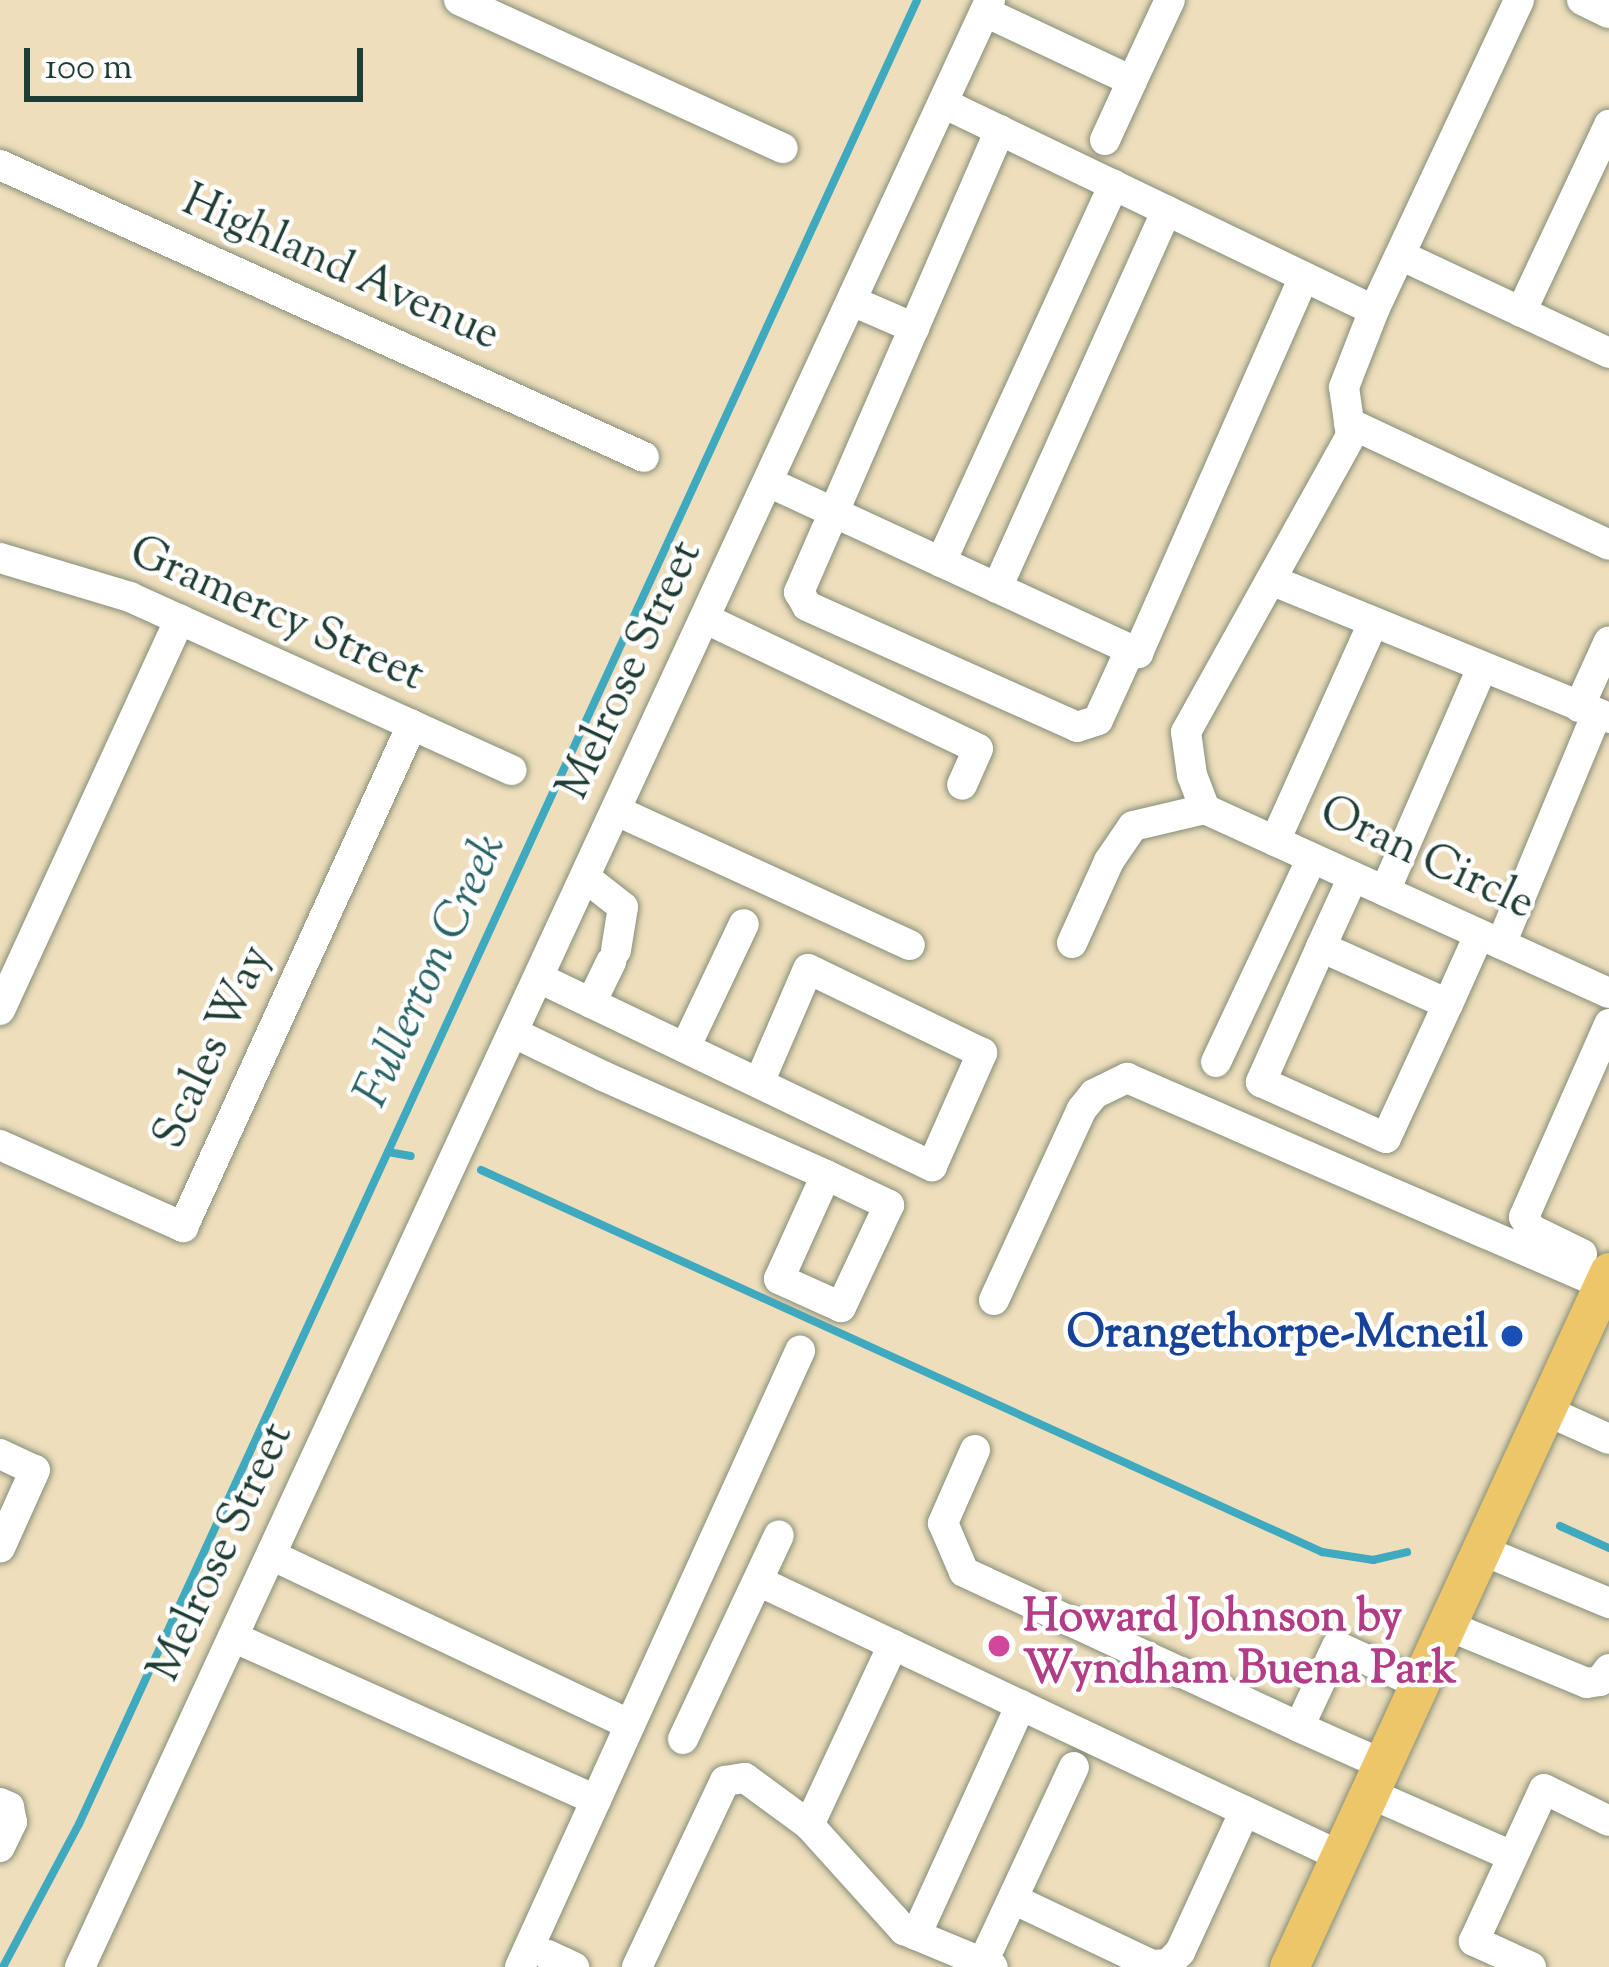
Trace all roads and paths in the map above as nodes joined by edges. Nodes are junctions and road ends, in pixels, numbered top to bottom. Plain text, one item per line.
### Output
1 (458, 0) edge
2 (1170, 0) edge
3 (1520, 0) edge
4 (1582, 0) edge
5 (987, 6) edge
6 (1609, 13) edge
7 (1132, 81) junction
8 (943, 104) junction
9 (1609, 125) edge
10 (1000, 130) junction
11 (1105, 140) dead end
12 (783, 148) dead end
13 (0, 165) edge
14 (1114, 185) junction
15 (1167, 211) junction
16 (1400, 255) junction
17 (1304, 277) junction
18 (852, 301) junction
19 (1374, 310) junction
20 (1521, 312) junction
21 (914, 328) junction
22 (1609, 353) edge
23 (1349, 423) junction
24 (644, 457) dead end
25 (768, 482) junction
26 (833, 512) junction
27 (1609, 545) edge
28 (0, 558) edge
29 (941, 562) junction
30 (1270, 580) junction
31 (997, 588) junction
32 (180, 619) junction
33 (706, 619) junction
34 (1372, 625) junction
35 (1609, 641) edge
36 (1130, 650) junction
37 (1482, 668) junction
38 (1595, 713) edge
39 (412, 725) junction
40 (512, 770) dead end
41 (962, 785) dead end
42 (1205, 809) junction
43 (617, 811) junction
44 (1275, 841) junction
45 (1312, 858) junction
46 (1353, 877) junction
47 (586, 878) junction
48 (1384, 891) junction
49 (744, 924) dead end
50 (1491, 939) junction
51 (1072, 943) dead end
52 (910, 945) dead end
53 (1321, 947) junction
54 (539, 978) junction
55 (1609, 993) edge
56 (592, 1003) junction
57 (1448, 1004) junction
58 (0, 1010) edge
59 (1609, 1024) edge
60 (514, 1033) junction
61 (685, 1048) junction
62 (1216, 1062) dead end
63 (759, 1083) junction
64 (0, 1145) edge
65 (826, 1175) dead end
66 (1607, 1278) edge
67 (994, 1300) dead end
68 (800, 1351) dead end
69 (1545, 1410) junction
70 (1609, 1439) edge
71 (975, 1450) dead end
72 (0, 1454) edge
73 (779, 1535) dead end
74 (0, 1548) edge
75 (1481, 1550) junction
76 (272, 1555) junction
77 (758, 1581) junction
78 (1609, 1603) edge
79 (1446, 1625) junction
80 (233, 1636) junction
81 (893, 1645) junction
82 (1609, 1669) edge
83 (1419, 1684) junction
84 (1022, 1706) junction
85 (630, 1725) junction
86 (1299, 1727) junction
87 (683, 1739) dead end
88 (1074, 1767) dead end
89 (1376, 1779) junction
90 (596, 1800) junction
91 (0, 1803) edge
92 (1246, 1811) junction
93 (1609, 1821) edge
94 (809, 1825) junction
95 (0, 1847) edge
96 (1340, 1856) junction
97 (1512, 1856) junction
98 (1013, 1899) junction
99 (910, 1933) junction
100 (547, 1963) edge
101 (979, 1964) edge
102 (1294, 1965) edge
103 (80, 1967) edge
104 (637, 1967) edge
105 (1531, 1967) edge

1 - 12 street
2 - 7 street
3 - 16 street
4 - 6 street
5 - 7 street
5 - 8 street, Melrose Street
7 - 11 street
8 - 10 street
8 - 18 street, Melrose Street
9 - 20 street
10 - 14 street
10 - 21 street
13 - 24 street, Highland Avenue
14 - 15 street
14 - 29 street
15 - 17 street
15 - 31 street
16 - 19 street
16 - 20 street
17 - 19 street
17 - 36 street
18 - 21 street
18 - 25 street, Melrose Street
19 - 23 street
20 - 22 street
21 - 26 street
23 - 27 street
23 - 30 street
25 - 26 street
25 - 33 street, Melrose Street
26 - 29 street
26 - 36 street
28 - 32 street, Gramercy Street
29 - 31 street
30 - 34 street
30 - 42 street
31 - 36 street
32 - 39 street, Gramercy Street
32 - 58 street
33 - 41 street
33 - 43 street, Melrose Street
34 - 37 street
34 - 44 street
35 - 38 street
37 - 38 street
37 - 48 street
38 - 50 street
39 - 40 street, Gramercy Street
39 - 64 street, Scales Way
42 - 44 street, Oran Circle
42 - 51 street
43 - 47 street, Melrose Street
43 - 52 street
44 - 45 street, Oran Circle
45 - 46 street, Oran Circle
45 - 62 street
46 - 48 street, Oran Circle
46 - 53 street
47 - 54 street, Melrose Street
47 - 56 street
48 - 50 street, Oran Circle
49 - 61 street
50 - 55 street, Oran Circle
50 - 57 street
53 - 57 street
53 - 57 street
54 - 56 street
54 - 60 street, Melrose Street
56 - 61 street
59 - 66 street
60 - 65 street
60 - 76 street, Melrose Street
61 - 63 street
63 - 63 street
66 - 67 street
66 - 69 main road
68 - 85 street
69 - 70 street
69 - 75 main road
71 - 86 street
72 - 74 street
73 - 77 street
75 - 78 street
75 - 79 main road
76 - 80 street, Melrose Street
76 - 85 street
77 - 81 street
77 - 87 street
79 - 82 street
79 - 83 main road
80 - 90 street
80 - 103 street, Melrose Street
81 - 84 street
81 - 94 street
83 - 86 street
83 - 89 main road
84 - 92 street
84 - 99 street
85 - 90 street
86 - 89 street
88 - 98 street
89 - 96 main road
89 - 97 street
90 - 100 street
91 - 95 street
92 - 96 street
92 - 98 street
93 - 97 street
94 - 99 street
94 - 104 street
96 - 102 main road
97 - 105 street
98 - 101 street
99 - 101 street

